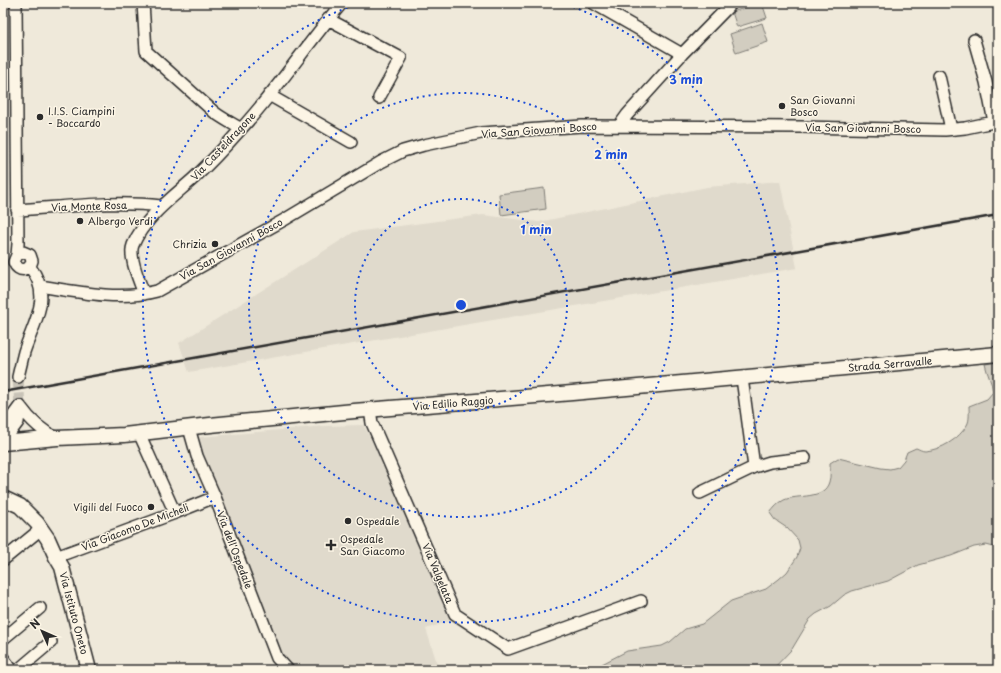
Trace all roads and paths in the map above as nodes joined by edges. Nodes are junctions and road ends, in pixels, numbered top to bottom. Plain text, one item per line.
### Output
1 (16, 3) edge
2 (143, 3) edge
3 (342, 3) edge
4 (593, 3) edge
5 (732, 3) edge
6 (328, 20) junction
7 (974, 40) dead end
8 (682, 54) junction
9 (940, 76) dead end
10 (269, 95) junction
11 (379, 98) dead end
12 (996, 122) edge
13 (619, 126) junction
14 (241, 129) junction
15 (950, 130) junction
16 (351, 142) dead end
17 (161, 206) junction
18 (17, 210) junction
19 (15, 258) edge
20 (30, 267) junction
21 (43, 286) junction
22 (144, 294) junction
23 (998, 354) edge
24 (782, 374) joint
25 (18, 376) tunnel mouth
26 (742, 378) junction
27 (20, 406) junction
28 (370, 410) junction
29 (189, 428) junction
30 (3, 429) edge
31 (139, 433) junction
32 (57, 438) junction
33 (3, 443) edge
34 (805, 458) dead end
35 (754, 467) junction
36 (700, 493) dead end
37 (214, 497) junction
38 (3, 498) edge
39 (175, 513) junction
40 (41, 529) junction
41 (56, 557) junction
42 (3, 560) edge
43 (641, 602) dead end
44 (40, 608) dead end
45 (3, 639) edge
46 (51, 642) dead end
47 (3, 658) edge
48 (12, 670) edge
49 (18, 670) edge
50 (89, 670) edge
51 (288, 670) edge

1 - 18 street
2 - 14 street
3 - 6 street, Via Casteldragone
4 - 8 street
5 - 8 street
6 - 10 street, Via Casteldragone
6 - 11 street
7 - 12 street
8 - 13 street
9 - 15 street
10 - 14 street, Via Casteldragone
10 - 16 street
12 - 15 street, Via San Giovanni Bosco
13 - 15 street, Via San Giovanni Bosco
13 - 22 street, Via San Giovanni Bosco
14 - 17 street, Via Casteldragone
17 - 18 street, Via Monte Rosa
17 - 22 street, Via Casteldragone
18 - 19 street
19 - 20 street
19 - 20 street
20 - 21 street
21 - 22 street, Via San Giovanni Bosco
21 - 25 street
23 - 24 main road, Strada Serravalle
24 - 26 main road, Via Edilio Raggio
26 - 28 main road, Via Edilio Raggio
26 - 35 street
27 - 30 street
27 - 32 street
27 - 33 street
28 - 29 main road, Via Edilio Raggio
28 - 43 street, Via Valgelata
29 - 31 main road, Via Edilio Raggio
29 - 37 street, Via dell'Ospedale
31 - 32 main road, Via Edilio Raggio
31 - 39 street
32 - 33 main road, Via Edilio Raggio
34 - 35 street
35 - 36 street
37 - 39 street, Via Giacomo De Micheli
37 - 51 street, Via dell'Ospedale
38 - 40 main road, Via Istituto Oneto
39 - 41 street, Via Giacomo De Micheli
40 - 41 main road, Via Istituto Oneto
40 - 42 street
41 - 50 main road, Via Istituto Oneto
44 - 45 street
46 - 49 street
47 - 48 street

